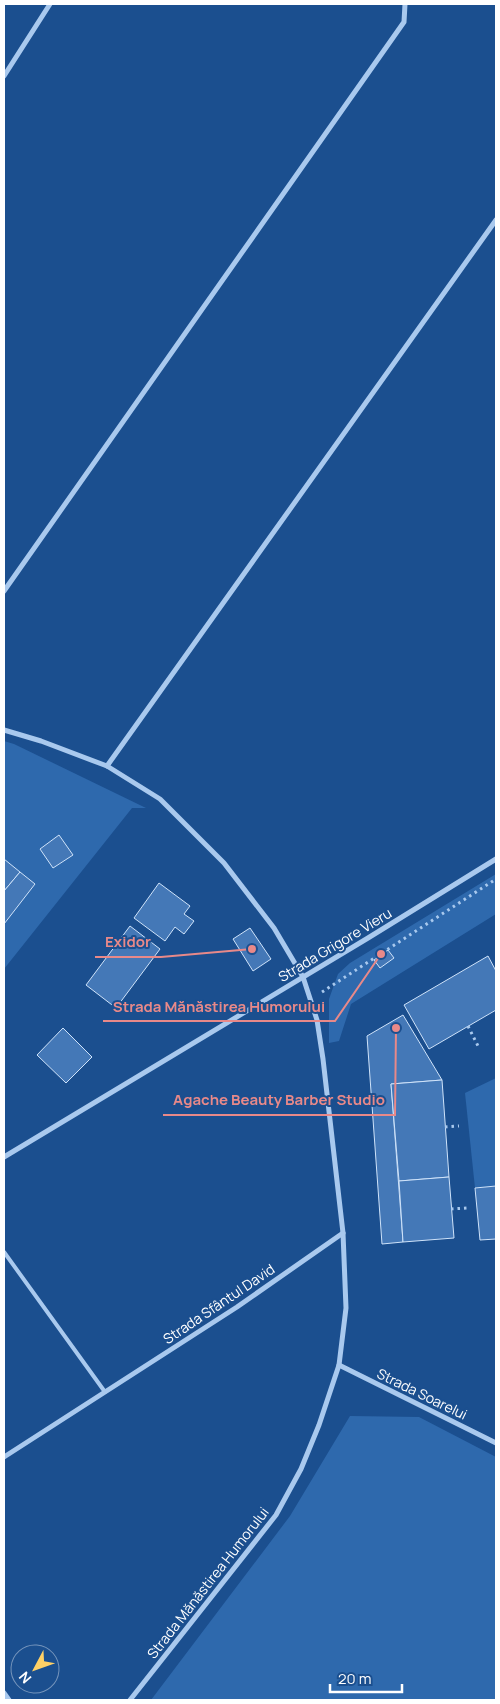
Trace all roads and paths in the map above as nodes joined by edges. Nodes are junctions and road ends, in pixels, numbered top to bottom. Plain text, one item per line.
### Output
1 (50, 4) edge
2 (405, 4) edge
3 (4, 76) edge
4 (496, 220) edge
5 (4, 591) edge
6 (4, 730) edge
7 (107, 766) junction
8 (496, 858) edge
9 (303, 977) junction
10 (468, 1026) dead end
11 (479, 1048) dead end
12 (459, 1126) dead end
13 (445, 1127) dead end
14 (4, 1157) edge
15 (467, 1208) dead end
16 (451, 1209) dead end
17 (343, 1233) junction
18 (4, 1252) edge
19 (339, 1365) junction
20 (105, 1392) junction
21 (496, 1443) edge
22 (4, 1457) edge
23 (4, 1693) edge
24 (9, 1700) edge
25 (130, 1700) edge

1 - 3 street
2 - 5 street
4 - 7 street
6 - 7 street, Strada Mănăstirea Humorului
7 - 9 street, Strada Mănăstirea Humorului
8 - 9 street, Strada Grigore Vieru
9 - 14 street, Strada Grigore Vieru
9 - 17 street, Strada Mănăstirea Humorului
10 - 11 path
12 - 13 path
15 - 16 path
17 - 19 street, Strada Mănăstirea Humorului
17 - 20 street, Strada Sfântul David
18 - 20 lane
19 - 21 street, Strada Soarelui
19 - 25 street, Strada Mănăstirea Humorului
20 - 22 street, Strada Sfântul David
23 - 24 street

